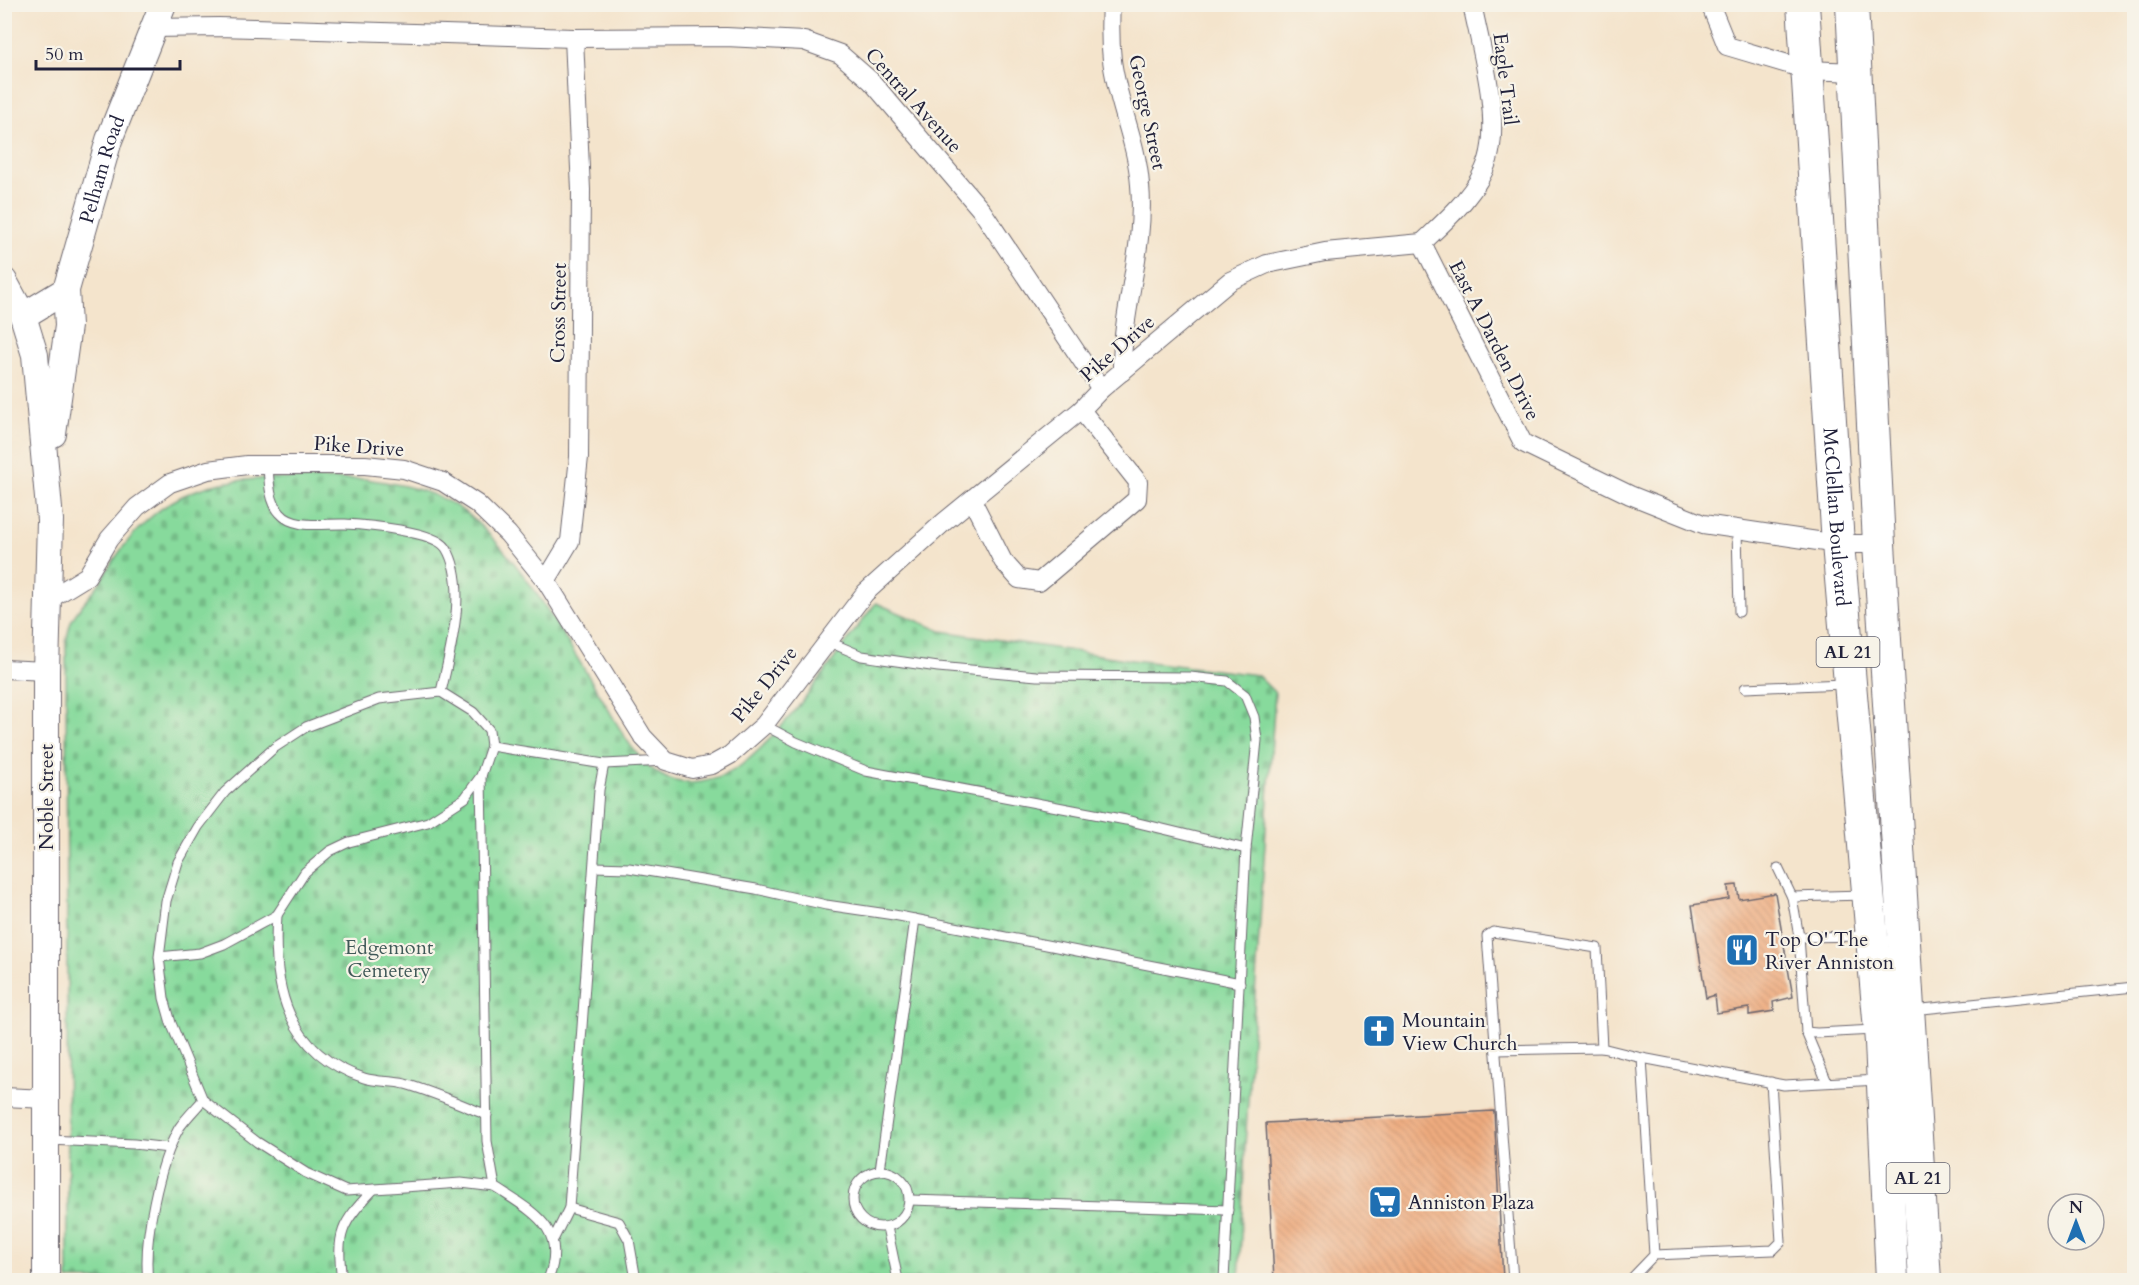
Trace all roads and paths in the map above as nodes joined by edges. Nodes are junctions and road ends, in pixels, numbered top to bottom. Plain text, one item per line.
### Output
1 (163, 4) edge
2 (1111, 4) edge
3 (1472, 4) edge
4 (1710, 4) edge
5 (1803, 4) edge
6 (1852, 4) edge
7 (153, 28) junction
8 (574, 38) junction
9 (1809, 70) junction
10 (1856, 72) junction
11 (1422, 243) junction
12 (4, 281) edge
13 (66, 291) junction
14 (22, 316) junction
15 (1122, 372) junction
16 (1101, 389) junction
17 (1081, 410) junction
18 (268, 465) junction
19 (47, 473) junction
20 (972, 500) junction
21 (1737, 530) junction
22 (1838, 543) junction
23 (1879, 544) junction
24 (546, 581) junction
25 (48, 600) junction
26 (1739, 612) dead end
27 (827, 641) junction
28 (4, 669) edge
29 (46, 671) junction
30 (1850, 684) junction
31 (1745, 688) dead end
32 (441, 692) junction
33 (764, 725) junction
34 (491, 746) junction
35 (666, 761) junction
36 (604, 764) junction
37 (481, 776) junction
38 (1246, 849) junction
39 (594, 867) junction
40 (1778, 868) dead end
41 (1868, 894) junction
42 (1792, 897) junction
43 (277, 915) junction
44 (915, 920) junction
45 (1798, 936) junction
46 (1872, 936) junction
47 (159, 957) junction
48 (1240, 983) junction
49 (2134, 987) edge
50 (1908, 1011) junction
51 (1880, 1030) junction
52 (1806, 1032) junction
53 (1602, 1048) junction
54 (1496, 1050) junction
55 (1642, 1058) junction
56 (1897, 1078) junction
57 (1771, 1082) junction
58 (1827, 1082) junction
59 (4, 1097) edge
60 (46, 1099) junction
61 (203, 1100) junction
62 (487, 1115) junction
63 (47, 1139) junction
64 (169, 1148) junction
65 (880, 1170) junction
66 (495, 1187) junction
67 (373, 1191) junction
68 (910, 1200) junction
69 (569, 1208) junction
70 (1228, 1210) junction
71 (887, 1227) junction
72 (554, 1238) junction
73 (1654, 1255) junction
74 (46, 1281) edge
75 (148, 1281) edge
76 (342, 1281) edge
77 (548, 1281) edge
78 (636, 1281) edge
79 (898, 1281) edge
80 (1224, 1281) edge
81 (1513, 1281) edge
82 (1630, 1281) edge
83 (1892, 1281) edge
84 (1925, 1281) edge

1 - 7 main road, Pelham Road
2 - 15 street, George Street
3 - 11 street, Eagle Trail
4 - 9 street
5 - 9 highway, McClellan Boulevard / AL 21
6 - 10 highway, McClellan Boulevard / AL 21
7 - 8 street, Central Avenue
7 - 13 main road, Pelham Road
8 - 16 street, Central Avenue
8 - 24 street, Cross Street
9 - 10 street
9 - 22 highway, McClellan Boulevard / AL 21
10 - 23 highway, McClellan Boulevard / AL 21
11 - 15 street, Pike Drive
11 - 21 street, East A Darden Drive
12 - 14 main road, Noble Street
13 - 14 main road
13 - 19 main road, Pelham Road
14 - 19 main road, Noble Street
15 - 16 street, Pike Drive
16 - 17 street, Pike Drive
17 - 20 street, Pike Drive
17 - 20 street
18 - 24 street, Pike Drive
18 - 25 street, Pike Drive
18 - 32 lane
19 - 25 main road, Noble Street
20 - 27 street, Pike Drive
21 - 22 street, East A Darden Drive
21 - 26 lane
22 - 23 street, East A Darden Drive
22 - 30 highway, McClellan Boulevard / AL 21
23 - 50 highway, McClellan Boulevard / AL 21
24 - 35 street, Pike Drive
25 - 29 main road, Noble Street
27 - 33 street, Pike Drive
27 - 38 lane
28 - 29 street
29 - 60 main road, Noble Street
30 - 31 lane
30 - 41 highway, McClellan Boulevard / AL 21
32 - 34 lane
32 - 47 lane
33 - 35 street, Pike Drive
33 - 38 lane
34 - 36 lane
34 - 37 lane
35 - 36 lane
36 - 39 lane
37 - 43 lane
37 - 62 lane
38 - 48 lane
39 - 44 lane
39 - 69 lane
40 - 42 lane
41 - 42 lane
41 - 46 highway, McClellan Boulevard / AL 21
42 - 45 lane
43 - 47 lane
43 - 62 lane
44 - 48 lane
44 - 65 lane
45 - 46 lane
45 - 52 lane
46 - 51 highway, McClellan Boulevard / AL 21
47 - 61 lane
48 - 70 lane
49 - 50 lane
50 - 56 highway, McClellan Boulevard / AL 21
51 - 52 lane
51 - 56 highway, McClellan Boulevard / AL 21
52 - 58 lane
53 - 54 lane
53 - 54 lane
53 - 55 lane
54 - 81 lane
55 - 57 lane
55 - 73 lane
56 - 58 lane
56 - 83 highway, McClellan Boulevard / AL 21
56 - 84 highway, McClellan Boulevard / AL 21
57 - 58 lane
57 - 73 lane
59 - 60 street
60 - 63 main road, Noble Street
61 - 64 lane
61 - 67 lane
62 - 66 lane
63 - 64 lane
63 - 74 main road, Noble Street
64 - 75 lane
65 - 68 lane
65 - 71 lane
66 - 67 lane
66 - 72 lane
67 - 76 lane
68 - 70 lane
68 - 71 lane
69 - 72 lane
69 - 78 lane
70 - 80 lane
71 - 79 lane
72 - 77 lane
73 - 82 lane

